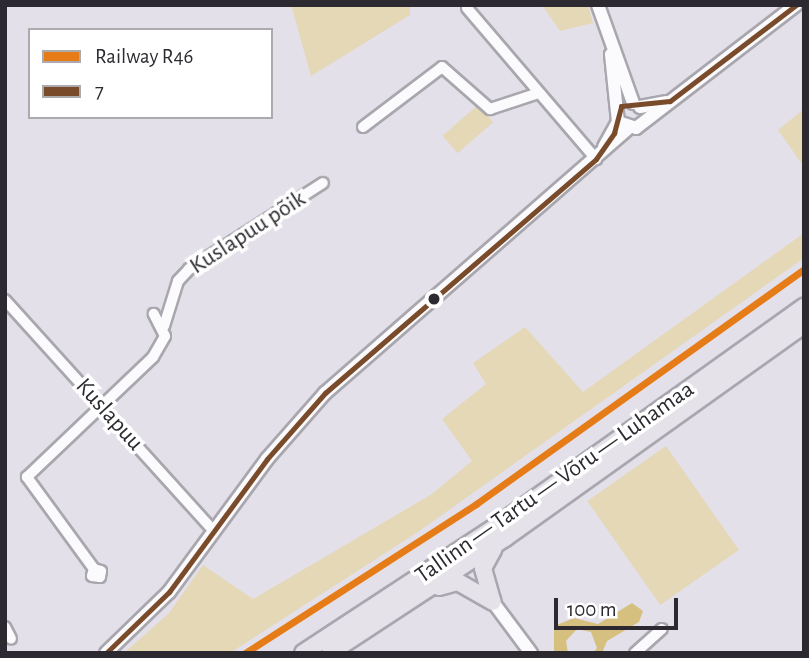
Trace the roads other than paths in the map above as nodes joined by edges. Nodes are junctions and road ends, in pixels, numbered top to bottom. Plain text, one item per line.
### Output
1 (597, 5) edge
2 (796, 5) edge
3 (467, 8) dead end
4 (611, 54) junction
5 (539, 93) junction
6 (670, 101) junction
7 (636, 105) junction
8 (622, 120) junction
9 (642, 122) junction
10 (363, 127) dead end
11 (596, 159) junction
12 (323, 183) dead end
13 (5, 300) edge
14 (804, 307) edge
15 (155, 314) dead end
16 (804, 325) edge
17 (164, 326) junction
18 (99, 405) junction
19 (213, 530) junction
20 (505, 538) junction
21 (94, 569) dead end
22 (421, 594) junction
23 (493, 602) junction
24 (5, 627) edge
25 (662, 629) dead end
26 (11, 639) dead end
27 (106, 653) edge
28 (303, 653) edge
29 (330, 653) edge
30 (531, 653) edge
31 (635, 653) edge

1 - 4 street
2 - 6 street
3 - 5 street
4 - 7 street
4 - 8 street
5 - 10 street
5 - 11 street
6 - 7 street
6 - 9 street
7 - 8 street
7 - 9 street
8 - 9 street
8 - 11 street
11 - 19 street
12 - 17 street, Kuslapuu põik
13 - 18 street, Kuslapuu
14 - 28 highway, Tallinn — Tartu — Võru — Luhamaa
15 - 17 street
16 - 20 highway, Tallinn — Tartu — Võru — Luhamaa
17 - 18 street, Kuslapuu põik
18 - 19 street, Kuslapuu
18 - 21 street, Kuslapuu põik
19 - 27 street
20 - 22 highway, Tallinn — Tartu — Võru — Luhamaa
20 - 23 highway
22 - 23 highway
22 - 29 highway, Tallinn — Tartu — Võru — Luhamaa
23 - 30 street
24 - 26 street
25 - 31 street

